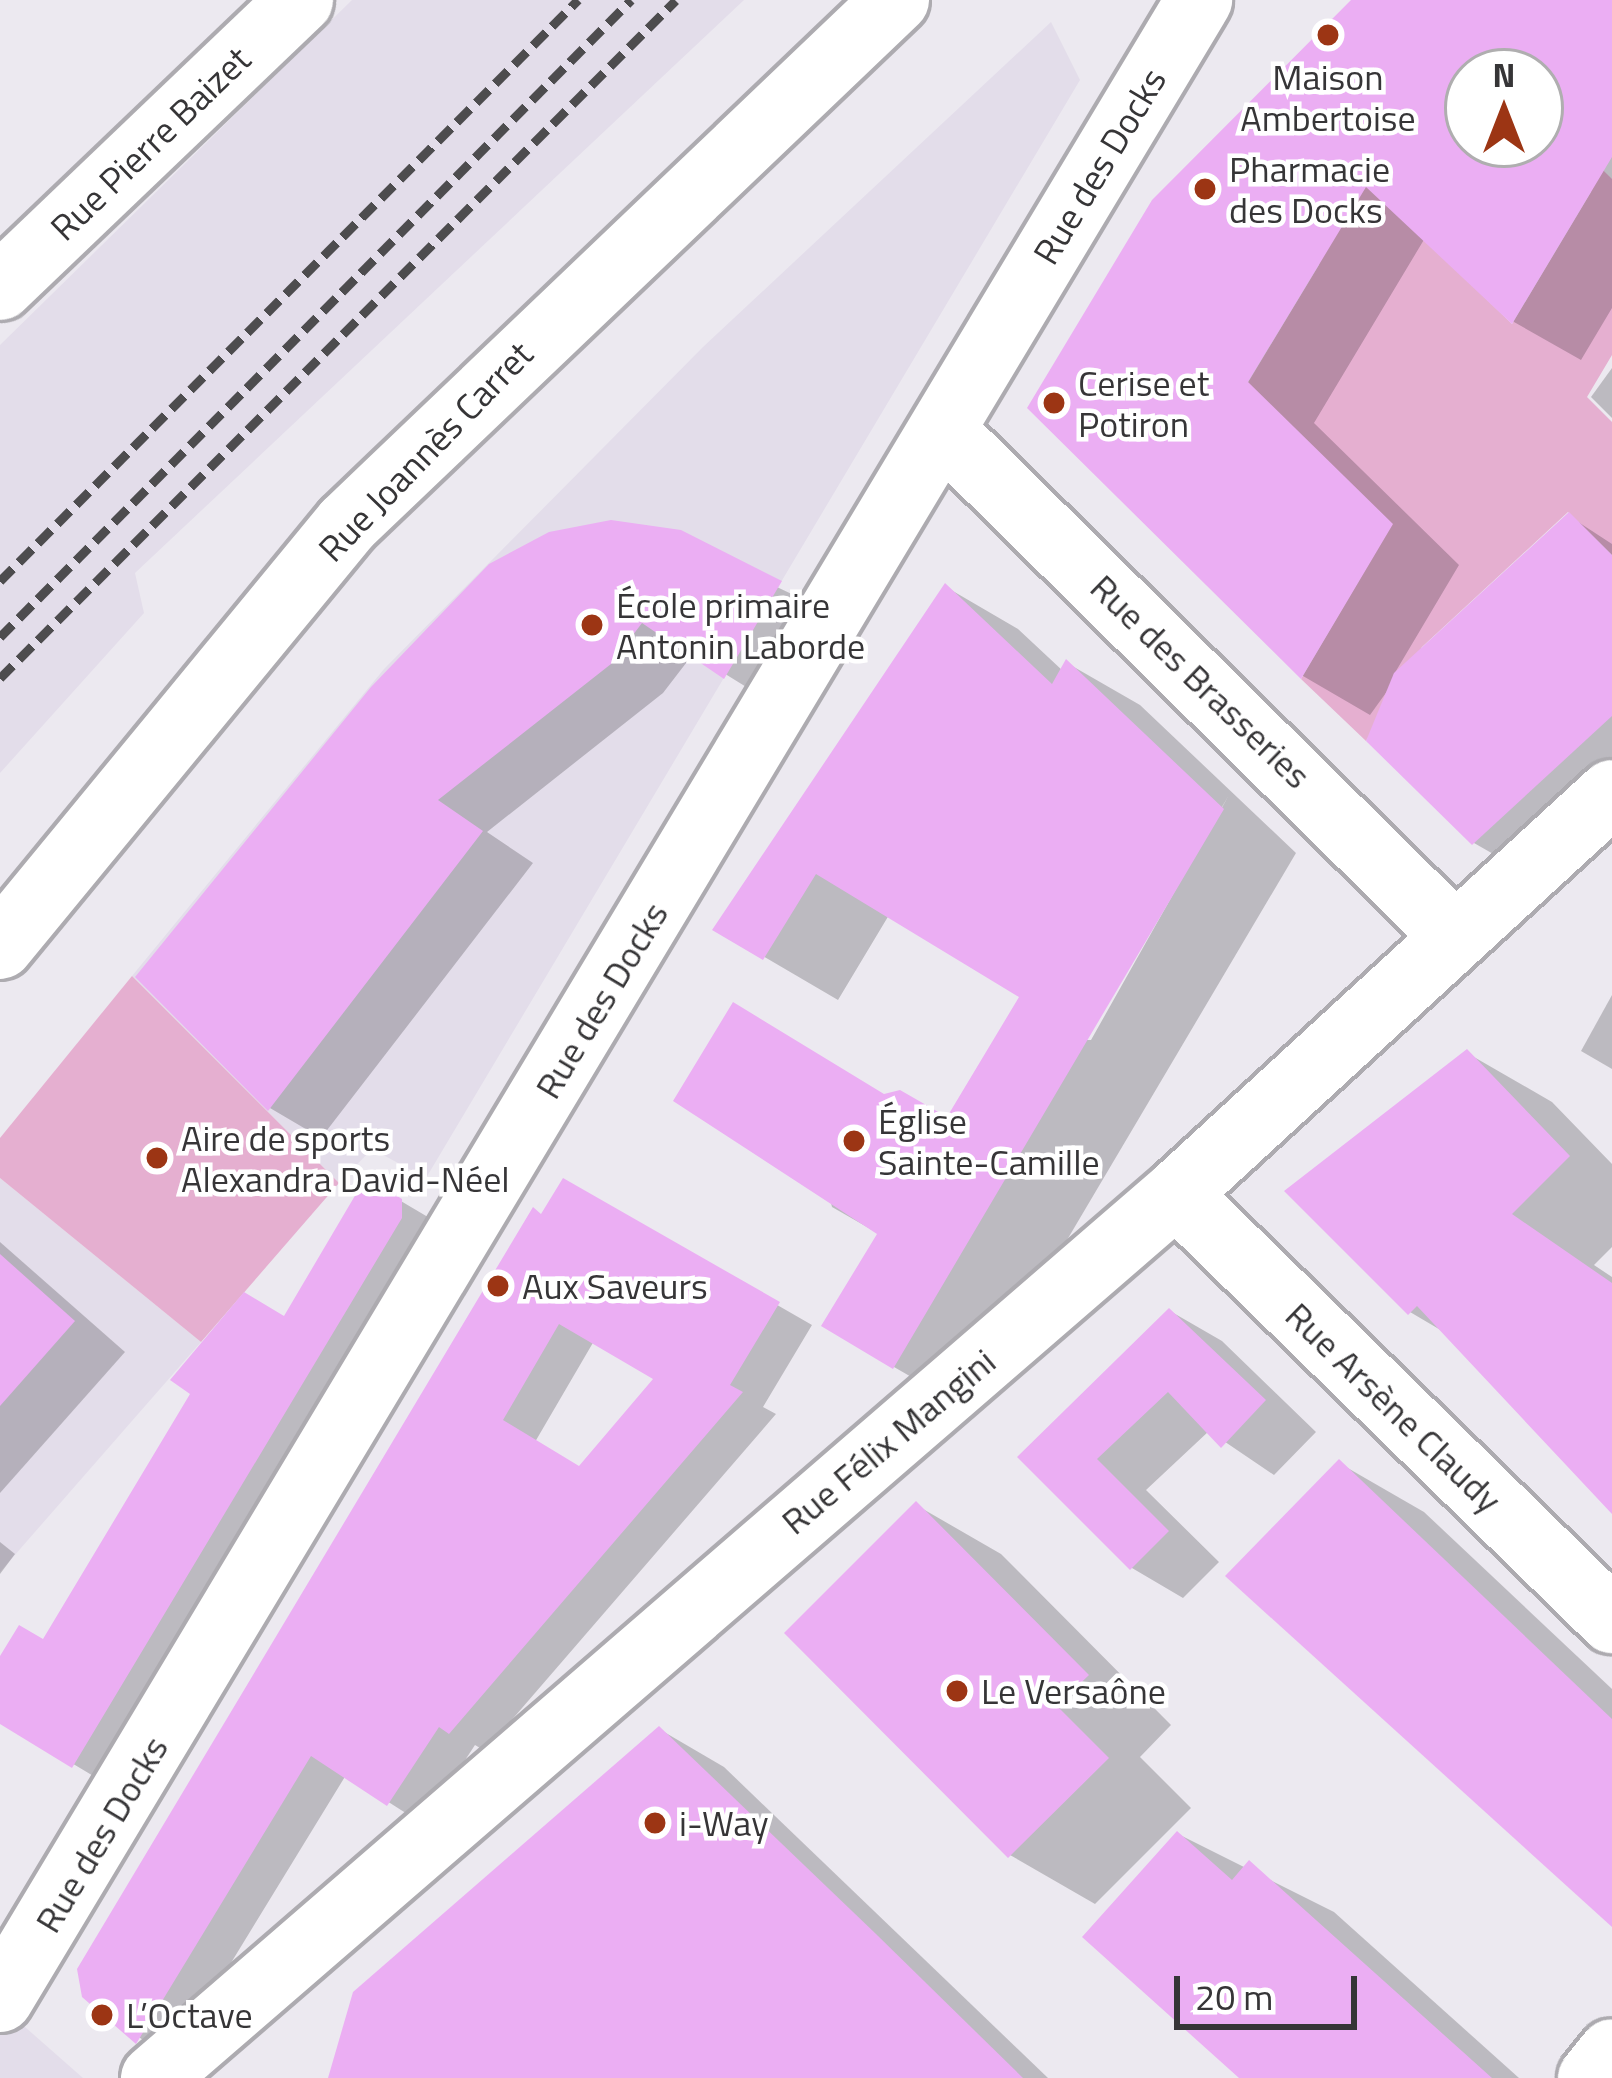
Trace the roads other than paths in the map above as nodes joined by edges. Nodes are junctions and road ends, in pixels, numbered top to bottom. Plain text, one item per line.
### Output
1 (300, 0) edge
2 (896, 0) edge
3 (1199, 0) edge
4 (0, 287) edge
5 (943, 431) junction
6 (1612, 793) edge
7 (1455, 936) junction
8 (0, 946) edge
9 (1177, 1195) junction
10 (1612, 1620) edge
11 (7, 1969) edge
12 (1612, 2052) edge
13 (168, 2074) edge
14 (1591, 2078) edge

1 - 4 street, Rue Pierre Baizet
2 - 8 street, Rue Joannès Carret
3 - 5 street, Rue des Docks
5 - 7 street, Rue des Brasseries
5 - 11 street, Rue des Docks
6 - 7 street, Rue Félix Mangini
7 - 9 street, Rue Félix Mangini
9 - 10 street, Rue Arsène Claudy
9 - 13 street, Rue Félix Mangini
12 - 14 street

